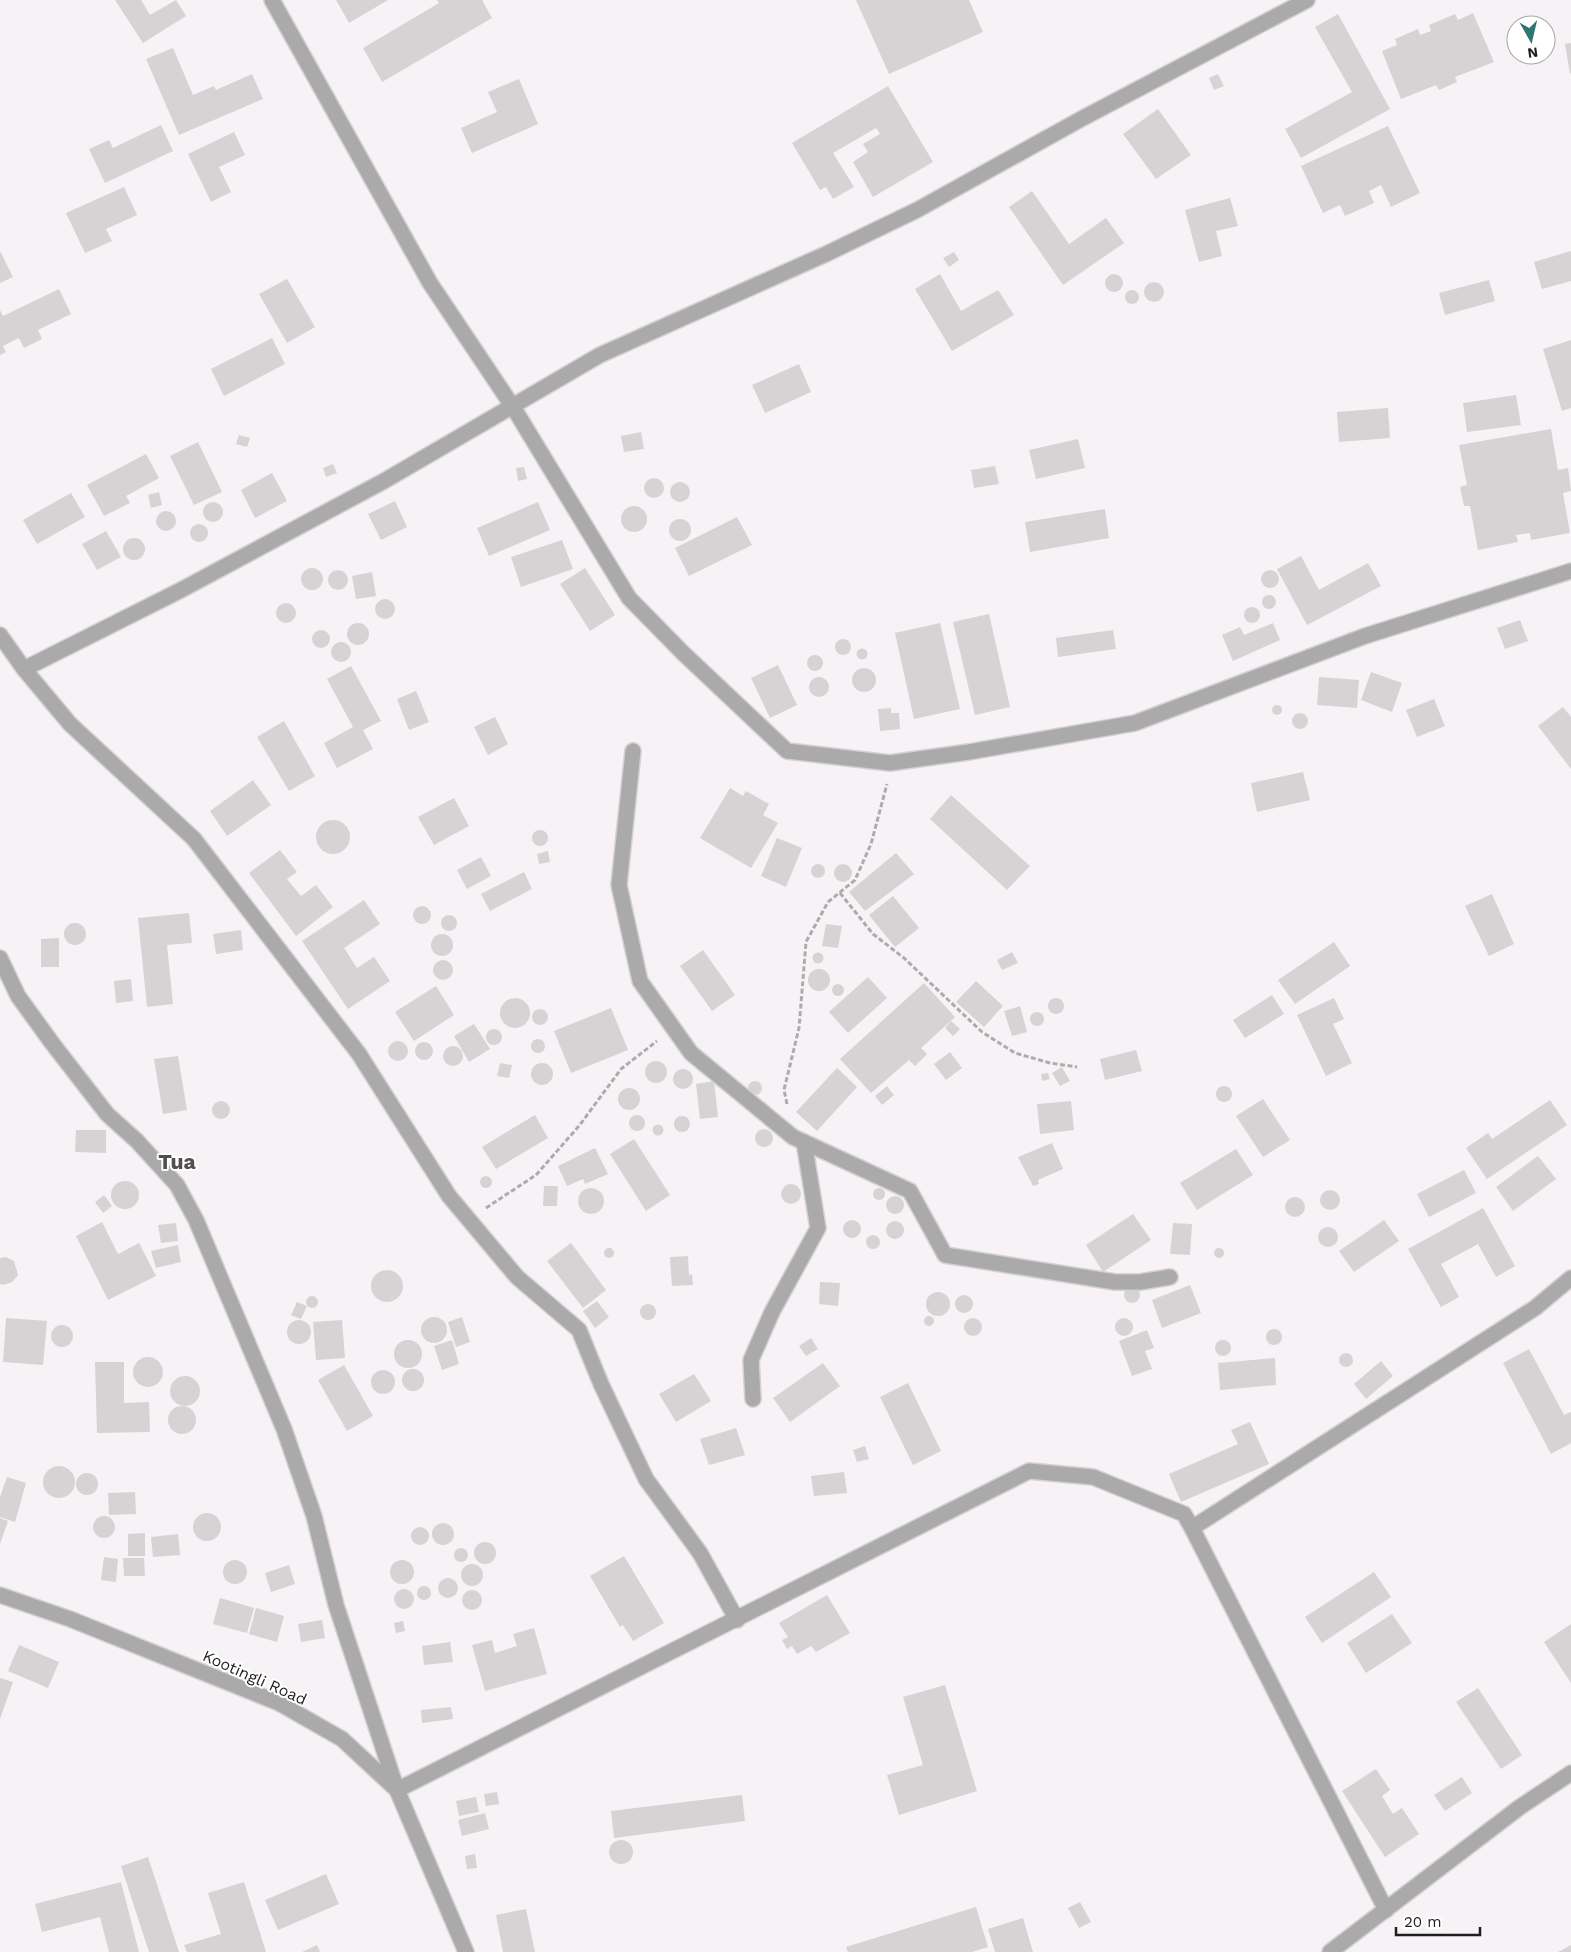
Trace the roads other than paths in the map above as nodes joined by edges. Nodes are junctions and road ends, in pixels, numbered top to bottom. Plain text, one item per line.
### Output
1 (272, 0) edge
2 (1307, 0) edge
3 (513, 407) junction
4 (1571, 571) edge
5 (0, 636) edge
6 (24, 670) junction
7 (633, 751) dead end
8 (0, 958) edge
9 (799, 1139) junction
10 (1170, 1277) dead end
11 (1571, 1278) edge
12 (753, 1399) dead end
13 (1192, 1528) junction
14 (0, 1595) edge
15 (737, 1620) junction
16 (1571, 1773) edge
17 (397, 1790) junction
18 (1386, 1910) junction
19 (466, 1952) edge
20 (1330, 1952) edge

1 - 3 street
2 - 3 street
3 - 4 street
3 - 6 street
5 - 6 street
6 - 15 street
7 - 9 street
8 - 17 street
9 - 10 street
9 - 12 street
11 - 13 street
13 - 15 street
13 - 18 street
14 - 17 street, Kootingli Road
15 - 17 street
16 - 18 street
17 - 19 street, Kootingli Road
18 - 20 street

